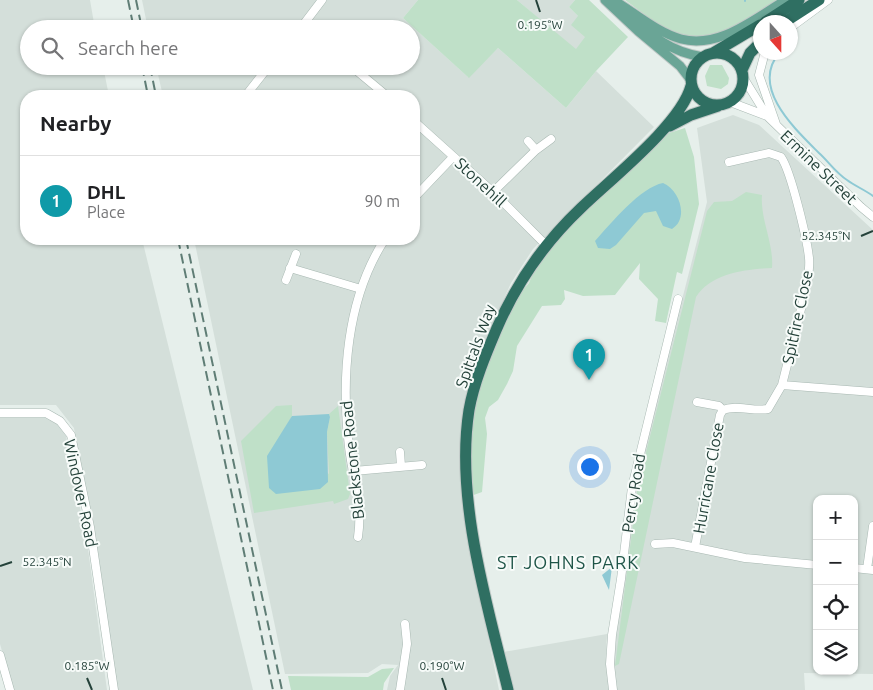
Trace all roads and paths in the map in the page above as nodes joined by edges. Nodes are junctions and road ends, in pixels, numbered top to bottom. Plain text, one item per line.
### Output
1 (322, 0) edge
2 (605, 0) edge
3 (614, 0) edge
4 (786, 0) edge
5 (799, 0) edge
6 (819, 0) edge
7 (828, 0) edge
8 (776, 15) edge
9 (795, 15) edge
10 (308, 20) edge
11 (798, 22) edge
12 (753, 29) edge
13 (753, 50) edge
14 (708, 55) junction
15 (763, 60) edge
16 (743, 74) junction
17 (262, 75) edge
18 (362, 75) edge
19 (691, 82) junction
20 (250, 90) edge
21 (380, 90) edge
22 (724, 104) junction
23 (767, 116) junction
24 (776, 125) junction
25 (420, 127) edge
26 (664, 129) junction
27 (551, 139) dead end
28 (528, 142) dead end
29 (536, 150) junction
30 (453, 157) junction
31 (729, 162) dead end
32 (420, 192) edge
33 (493, 192) junction
34 (873, 216) edge
35 (381, 245) edge
36 (546, 245) junction
37 (296, 254) dead end
38 (290, 268) junction
39 (286, 280) dead end
40 (361, 289) junction
41 (678, 299) dead end
42 (782, 385) junction
43 (873, 392) edge
44 (697, 402) dead end
45 (723, 410) junction
46 (0, 413) edge
47 (400, 452) dead end
48 (422, 465) dead end
49 (401, 466) junction
50 (354, 471) junction
51 (873, 526) edge
52 (358, 537) dead end
53 (655, 544) dead end
54 (696, 547) junction
55 (813, 565) edge
56 (870, 569) edge
57 (405, 624) dead end
58 (0, 655) edge
59 (10, 690) edge
60 (114, 690) edge
61 (400, 690) edge
62 (508, 690) edge
63 (613, 690) edge

1 - 10 street
2 - 19 main road
3 - 4 main road
3 - 14 main road
5 - 8 highway
6 - 9 highway
7 - 11 street
12 - 14 highway
13 - 16 highway
14 - 16 highway
14 - 19 highway
15 - 24 street
16 - 22 highway
16 - 23 street, Ermine Street
17 - 20 street
18 - 21 street
19 - 22 highway
19 - 26 highway, Spittals Way
22 - 23 street, Ermine Street
22 - 26 highway, Spittals Way
23 - 24 street, Ermine Street
24 - 34 street, Ermine Street
25 - 30 street, Stonehill
26 - 36 highway, Spittals Way
27 - 29 street
28 - 29 street
29 - 33 street
30 - 32 street
30 - 33 street, Stonehill
31 - 42 street, Spitfire Close
33 - 36 street, Stonehill
35 - 40 street, Blackstone Road
36 - 62 highway, Spittals Way
37 - 38 street
38 - 39 street
38 - 40 street
40 - 50 street, Blackstone Road
41 - 63 street, Percy Road
42 - 43 street, Spitfire Close
42 - 45 street, Spitfire Close
44 - 45 street, Spitfire Close
45 - 54 street, Hurricane Close
46 - 60 street, Windover Road
47 - 49 street
48 - 49 street
49 - 50 street
50 - 52 street, Blackstone Road
51 - 56 street
53 - 54 street, Hurricane Close
54 - 55 street, Hurricane Close
57 - 61 street
58 - 59 street

